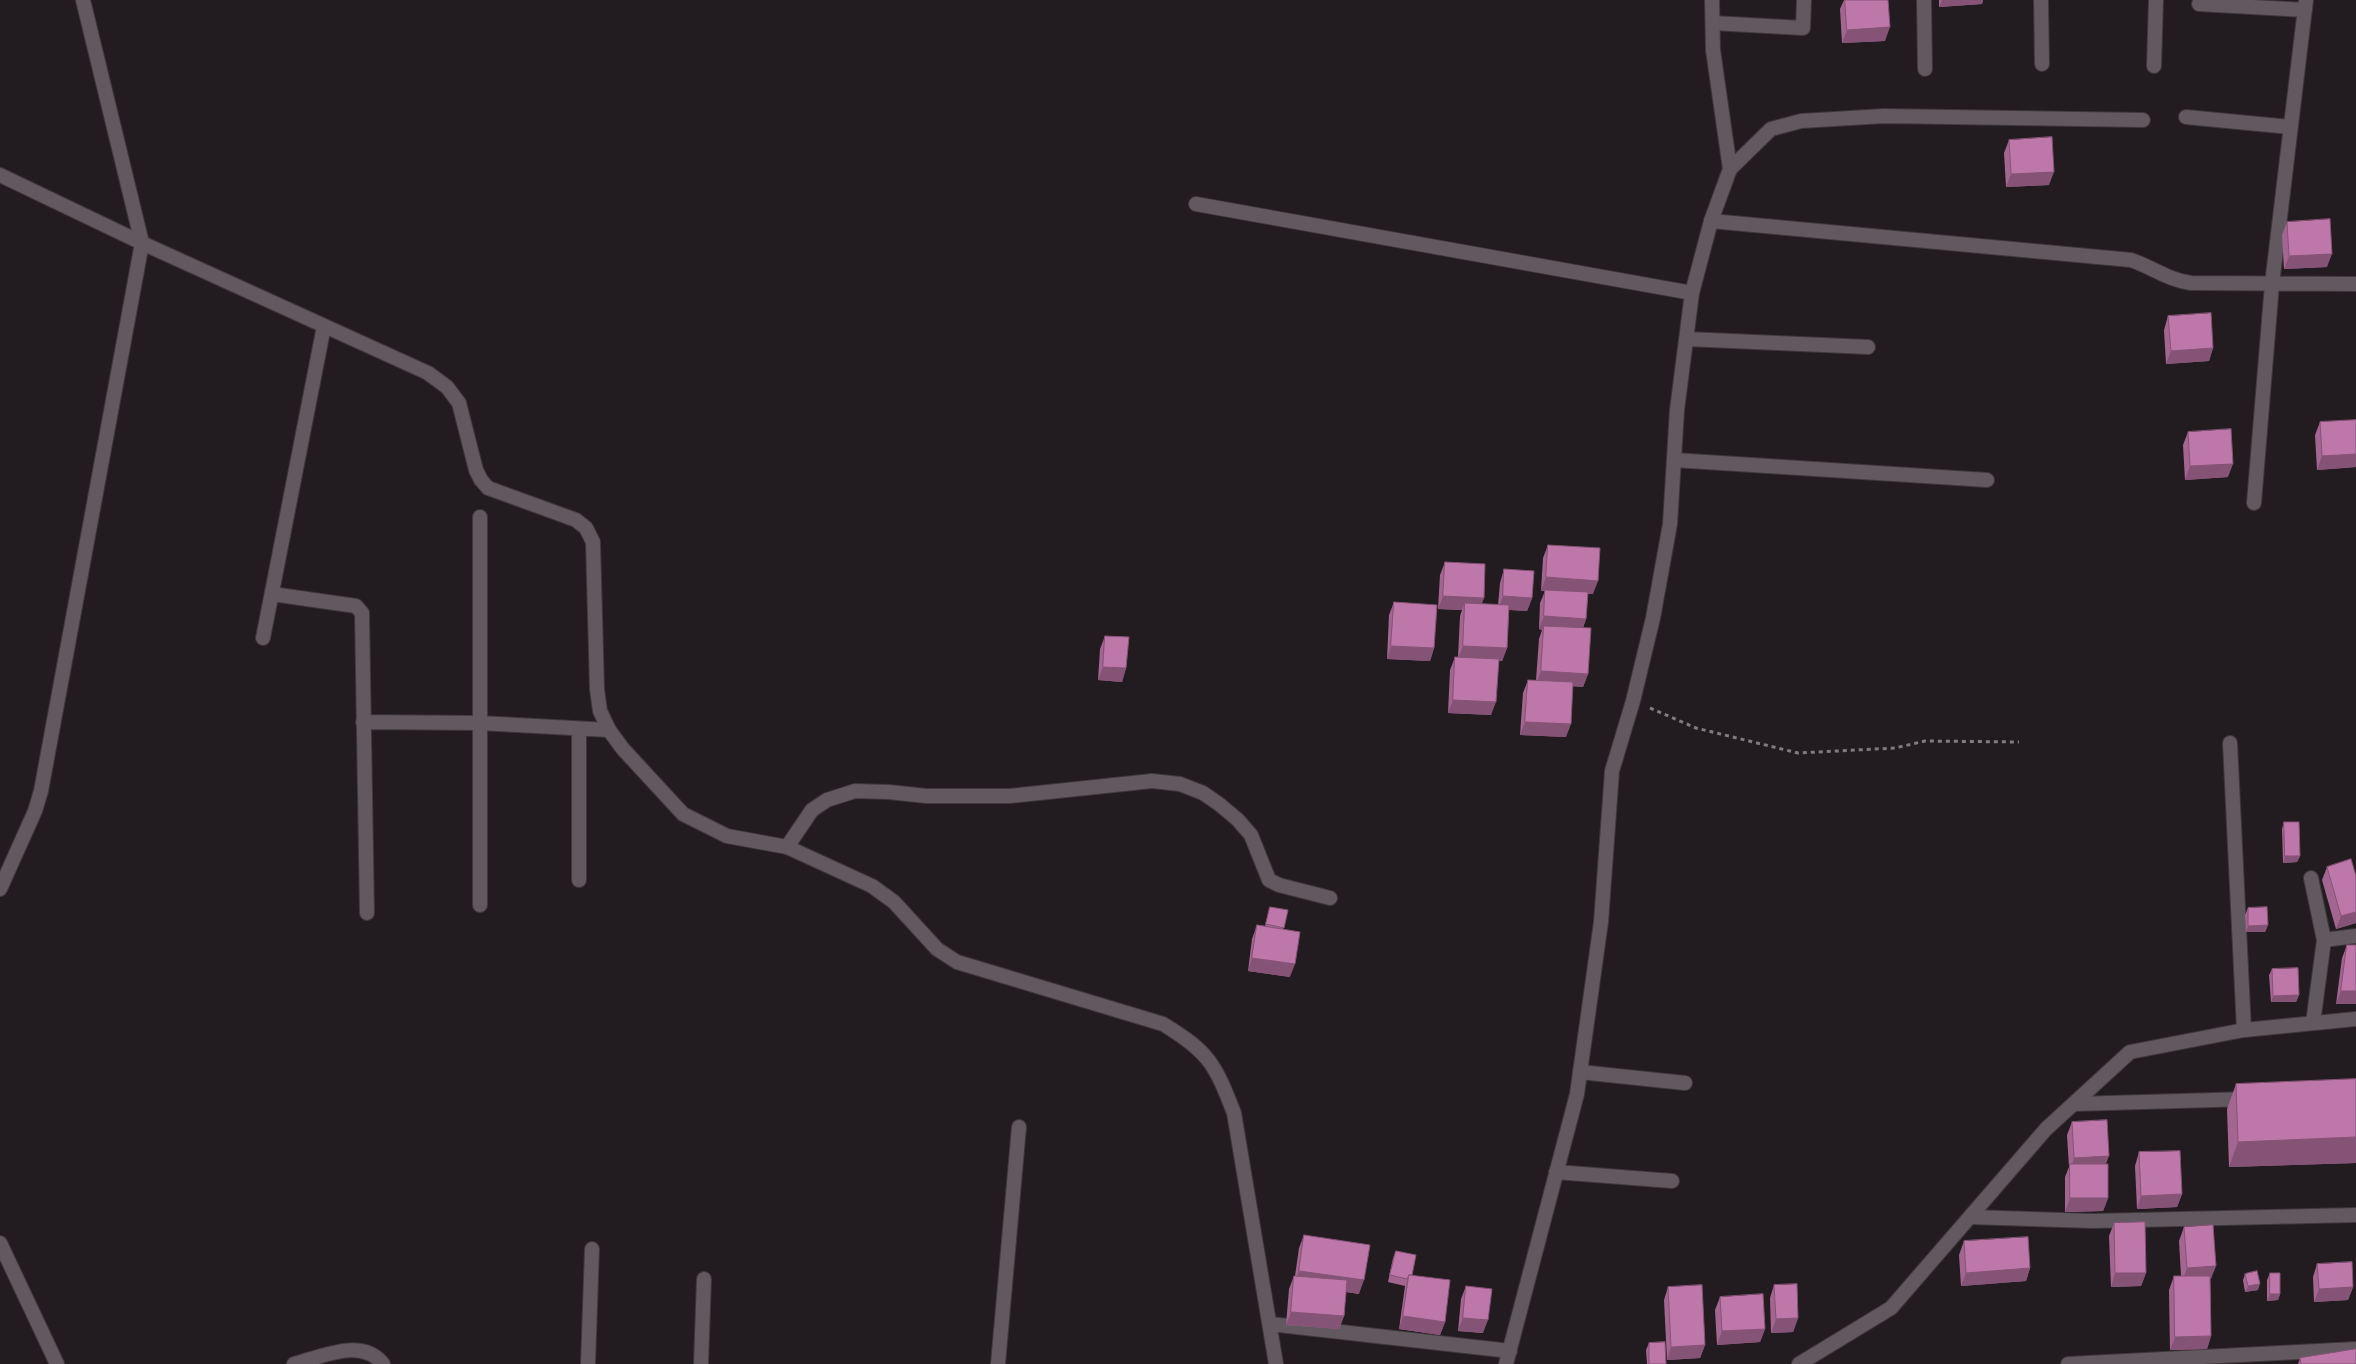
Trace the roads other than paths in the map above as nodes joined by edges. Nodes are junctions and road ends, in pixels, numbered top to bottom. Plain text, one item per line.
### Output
1 (83, 0) edge
2 (1712, 0) edge
3 (1804, 0) edge
4 (1924, 0) edge
5 (2041, 0) edge
6 (2156, 0) edge
7 (2199, 4) dead end
8 (2305, 5) edge
9 (1712, 23) junction
10 (2042, 64) dead end
11 (2154, 66) dead end
12 (1924, 69) dead end
13 (2186, 117) dead end
14 (2143, 120) dead end
15 (2290, 127) junction
16 (1730, 169) junction
17 (0, 175) edge
18 (1196, 204) dead end
19 (1711, 221) junction
20 (142, 243) junction
21 (2272, 284) junction
22 (2356, 284) edge
23 (1692, 293) junction
24 (324, 326) junction
25 (1686, 339) junction
26 (1868, 347) dead end
27 (1674, 460) junction
28 (1987, 480) dead end
29 (2254, 504) dead end
30 (480, 517) dead end
31 (272, 594) junction
32 (263, 638) dead end
33 (363, 722) junction
34 (480, 724) junction
35 (579, 729) junction
36 (609, 730) junction
37 (2230, 744) dead end
38 (787, 847) junction
39 (2311, 878) dead end
40 (579, 880) dead end
41 (0, 890) edge
42 (1330, 898) dead end
43 (480, 905) dead end
44 (367, 913) dead end
45 (2356, 936) edge
46 (2324, 940) junction
47 (2356, 1019) edge
48 (2313, 1023) junction
49 (2244, 1030) junction
50 (1580, 1072) junction
51 (1685, 1083) dead end
52 (2259, 1099) edge
53 (2074, 1104) junction
54 (1018, 1127) dead end
55 (1556, 1172) junction
56 (1672, 1181) dead end
57 (2356, 1215) edge
58 (1970, 1217) junction
59 (0, 1243) edge
60 (592, 1248) dead end
61 (704, 1279) dead end
62 (1270, 1324) junction
63 (2356, 1349) edge
64 (1508, 1358) edge
65 (57, 1364) edge
66 (294, 1364) edge
67 (383, 1364) edge
68 (588, 1364) edge
69 (701, 1364) edge
70 (998, 1364) edge
71 (1276, 1364) edge
72 (1799, 1364) edge
73 (2068, 1364) edge

1 - 20 street
2 - 9 street
3 - 9 street
4 - 12 street
5 - 10 street
6 - 11 street
7 - 8 street
8 - 15 street
9 - 16 street
13 - 15 street
14 - 16 street
15 - 21 street
16 - 19 street
17 - 20 street
18 - 23 street
19 - 21 street
19 - 23 street
20 - 24 street
20 - 41 street
21 - 22 street
21 - 29 street
23 - 25 street
24 - 31 street
24 - 36 street
25 - 26 street
25 - 27 street
27 - 28 street
27 - 50 street
30 - 34 street
31 - 32 street
31 - 33 street
33 - 34 street
33 - 44 street
34 - 35 street
34 - 43 street
35 - 36 street
35 - 40 street
36 - 38 street
37 - 49 street
38 - 42 street
38 - 62 street
39 - 46 street
45 - 46 street
46 - 48 street
47 - 48 street
48 - 49 street
49 - 53 street
50 - 51 street
50 - 55 street
52 - 53 street
53 - 58 street
54 - 70 street
55 - 56 street
55 - 64 street
57 - 58 street
58 - 72 street
59 - 65 street
60 - 68 street
61 - 69 street
62 - 64 street
62 - 71 street
63 - 73 street
66 - 67 street

